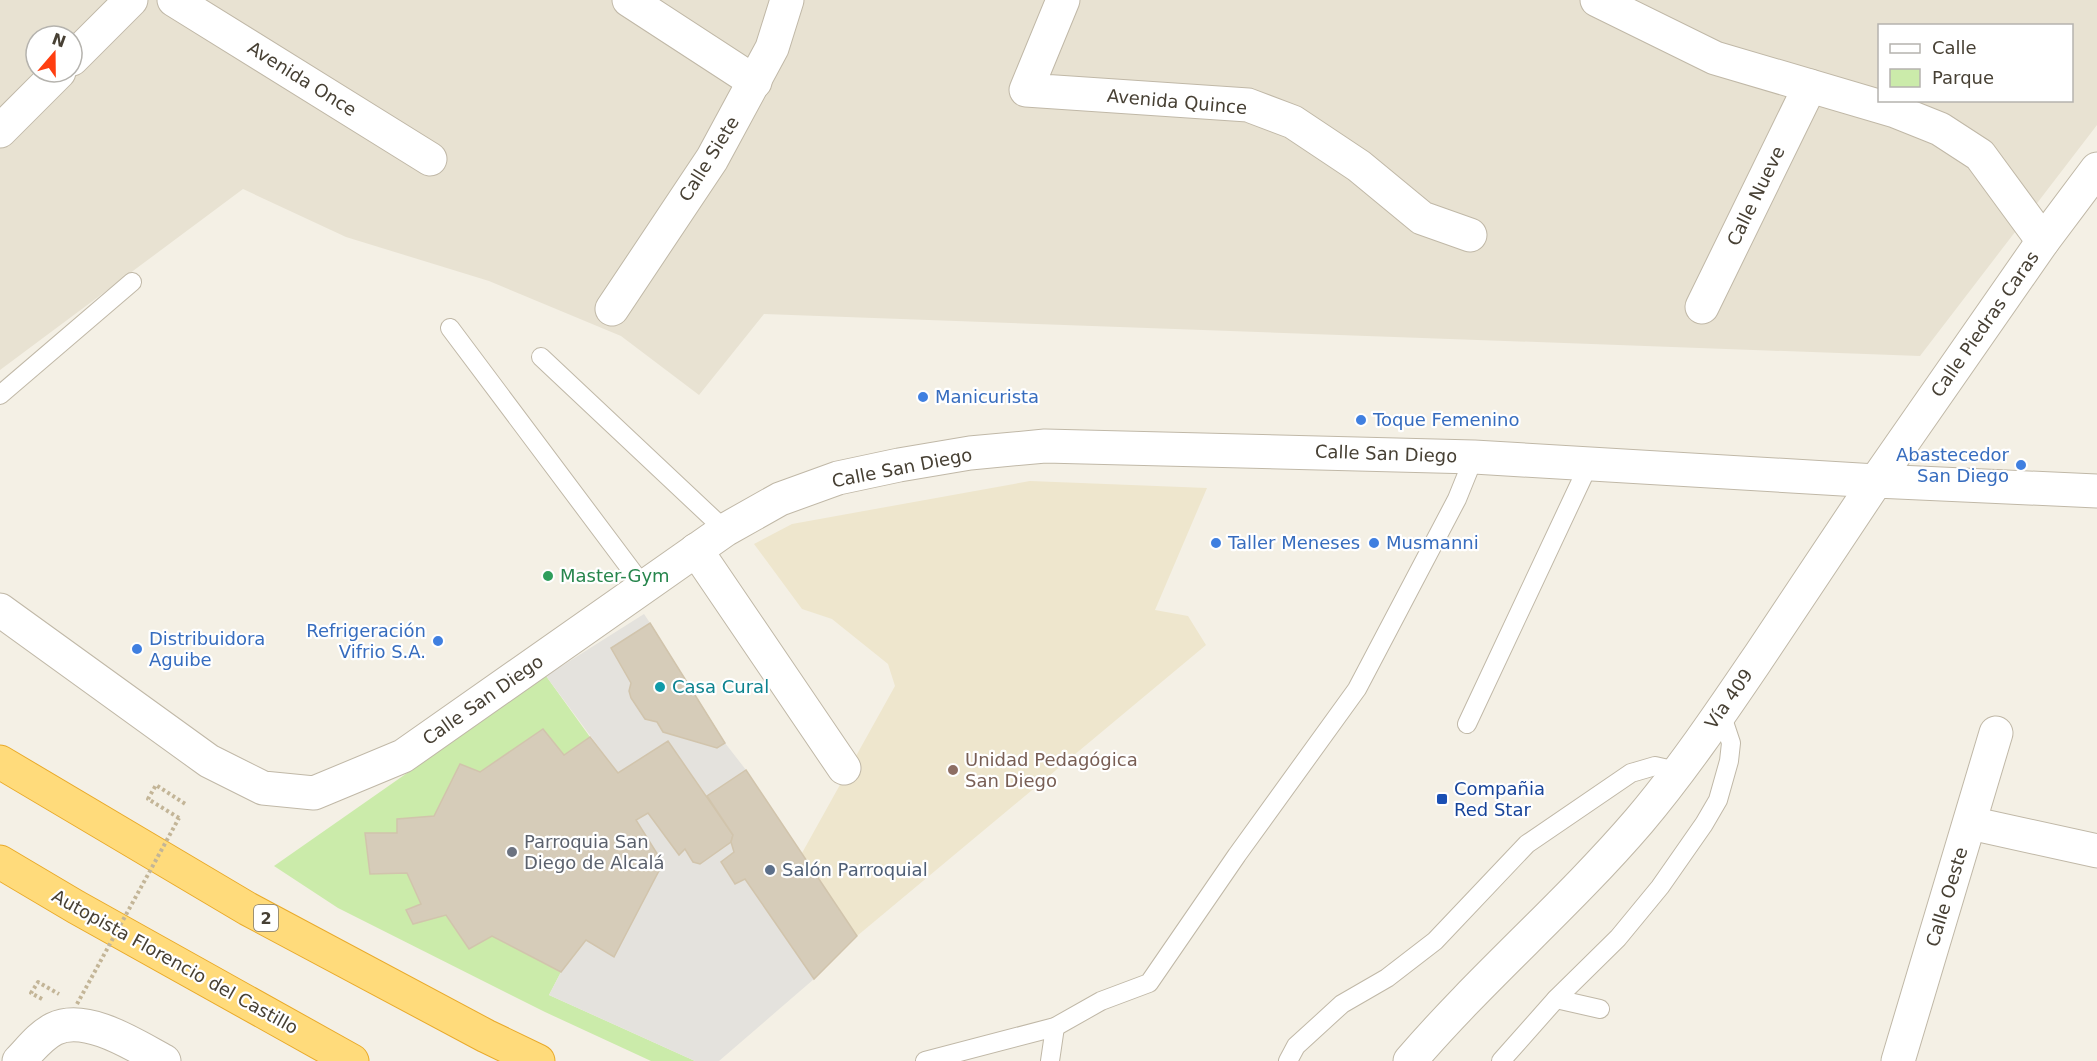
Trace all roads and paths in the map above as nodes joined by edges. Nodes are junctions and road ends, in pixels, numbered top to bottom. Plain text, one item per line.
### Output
1 (131, 0) edge
2 (174, 0) edge
3 (629, 0) edge
4 (787, 0) edge
5 (1064, 0) edge
6 (1597, 0) edge
7 (84, 47) edge
8 (755, 82) junction
9 (47, 84) edge
10 (1810, 86) junction
11 (0, 131) edge
12 (430, 159) dead end
13 (2097, 169) edge
14 (1470, 235) dead end
15 (2043, 241) junction
16 (132, 282) dead end
17 (1702, 306) dead end
18 (612, 309) dead end
19 (450, 328) dead end
20 (541, 357) dead end
21 (0, 395) edge
22 (1474, 457) junction
23 (1589, 464) junction
24 (1876, 481) junction
25 (2097, 491) edge
26 (725, 530) junction
27 (696, 550) junction
28 (644, 587) junction
29 (0, 610) edge
30 (1721, 713) junction
31 (1467, 724) dead end
32 (1996, 733) dead end
33 (0, 762) edge
34 (844, 768) dead end
35 (1677, 771) junction
36 (187, 804) dead end
37 (1970, 823) junction
38 (2097, 851) edge
39 (0, 862) edge
40 (1556, 999) junction
41 (77, 1004) dead end
42 (1600, 1009) dead end
43 (1055, 1027) junction
44 (0, 1057) edge
45 (4, 1061) edge
46 (19, 1061) edge
47 (164, 1061) edge
48 (352, 1061) edge
49 (538, 1061) edge
50 (925, 1061) edge
51 (1050, 1061) edge
52 (1288, 1061) edge
53 (1410, 1061) edge
54 (1501, 1061) edge
55 (1898, 1061) edge

1 - 7 street
2 - 12 street, Avenida Once
3 - 8 street
4 - 8 street, Calle Siete
5 - 14 street, Avenida Quince
6 - 10 street
8 - 18 street, Calle Siete
9 - 11 street
10 - 15 street
10 - 17 street, Calle Nueve
13 - 15 street, Calle Piedras Caras
15 - 24 street, Calle Piedras Caras
16 - 21 lane
19 - 28 lane
20 - 26 lane
22 - 23 street, Calle San Diego
22 - 26 street, Calle San Diego
22 - 43 lane
23 - 24 street, Calle San Diego
23 - 31 lane
24 - 25 street
24 - 30 street, Vía 409
26 - 27 street, Calle San Diego
27 - 28 street, Calle San Diego
27 - 34 street
28 - 29 street, Calle San Diego
30 - 35 street, Vía 409
30 - 40 lane
32 - 37 street, Calle Oeste
33 - 49 highway, 2
35 - 52 lane
35 - 53 street, Vía 409
36 - 41 path, bridge
37 - 38 street
37 - 55 street, Calle Oeste
39 - 48 highway, Autopista Florencio del Castillo
40 - 42 lane
40 - 54 lane
43 - 50 lane
43 - 51 lane
44 - 45 lane
46 - 47 street

